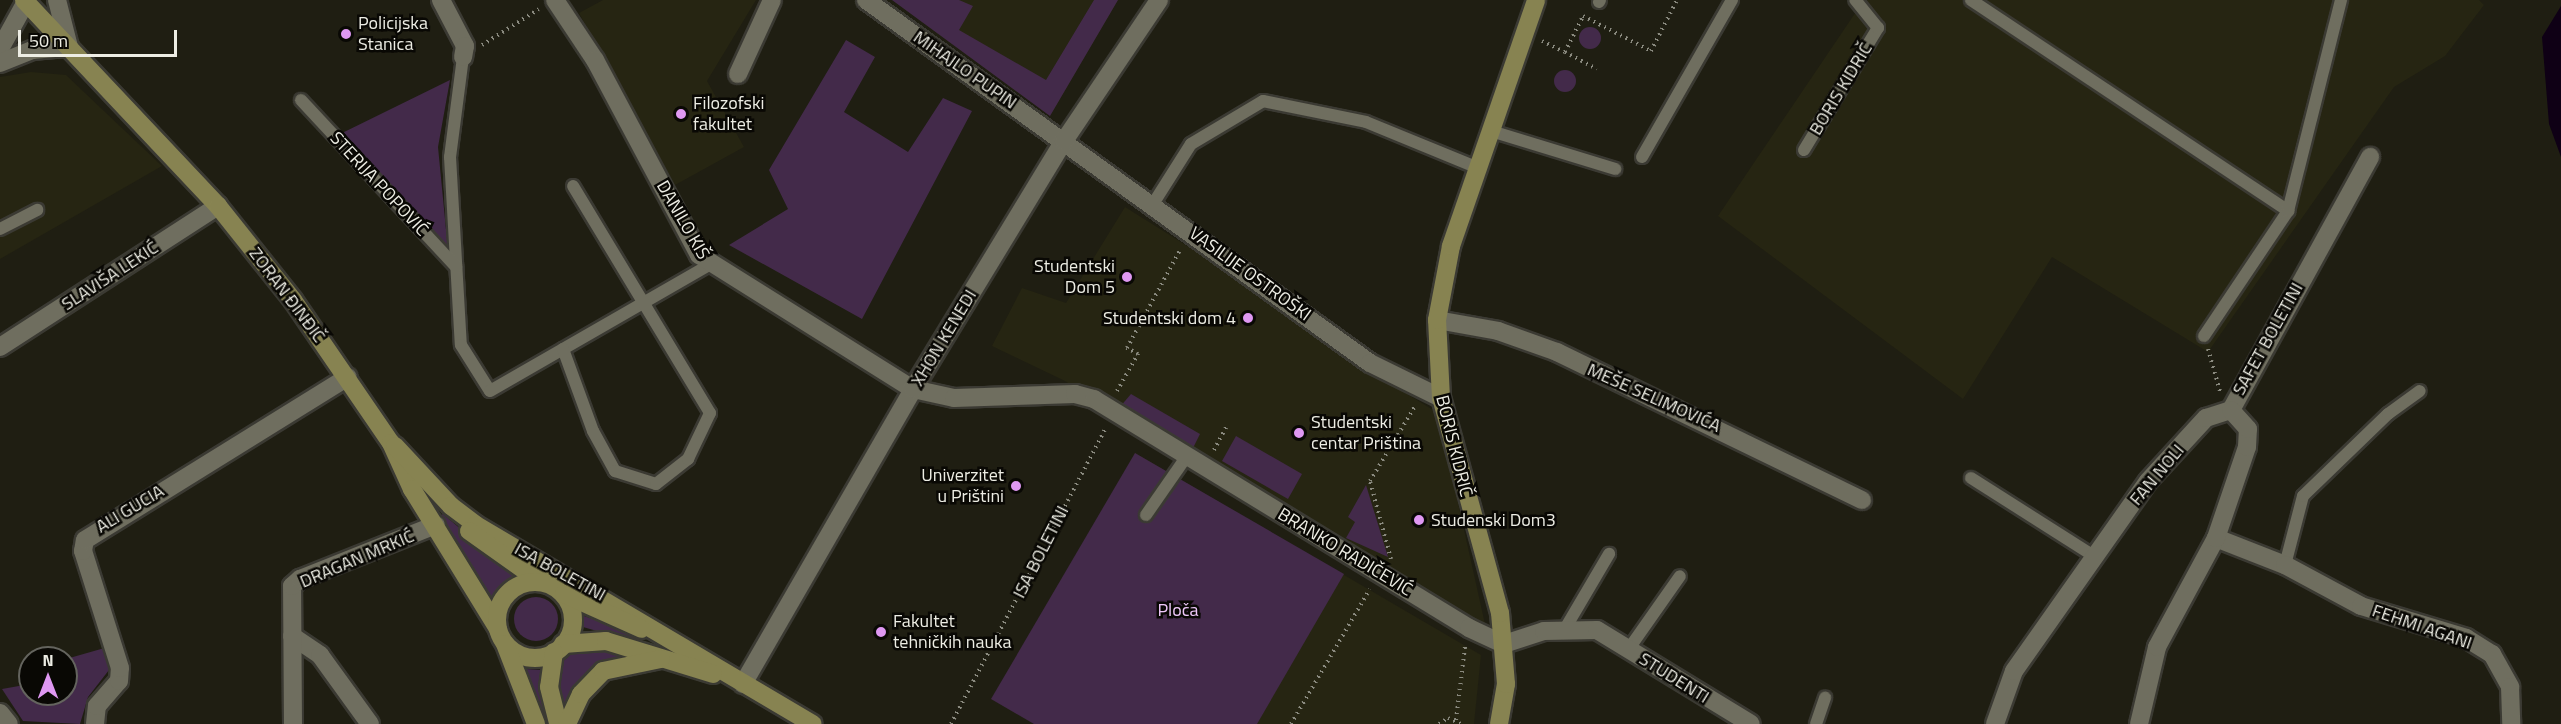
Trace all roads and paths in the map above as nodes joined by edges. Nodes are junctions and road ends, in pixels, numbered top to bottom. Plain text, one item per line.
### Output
1 (57, 0) edge
2 (441, 0) edge
3 (772, 0) edge
4 (866, 0) edge
5 (1159, 0) edge
6 (1536, 0) edge
7 (1677, 0) edge
8 (1732, 0) edge
9 (1856, 0) edge
10 (1971, 0) edge
11 (2341, 0) edge
12 (26, 1) edge
13 (549, 3) edge
14 (69, 47) junction
15 (0, 49) edge
16 (1559, 50) dead end
17 (1565, 52) junction
18 (463, 57) junction
19 (0, 63) edge
20 (1597, 69) dead end
21 (738, 74) dead end
22 (301, 100) dead end
23 (1491, 131) junction
24 (1064, 141) junction
25 (1804, 150) dead end
26 (1642, 157) dead end
27 (2370, 158) dead end
28 (1478, 168) junction
29 (1615, 170) dead end
30 (573, 186) dead end
31 (1153, 204) junction
32 (218, 206) junction
33 (37, 210) dead end
34 (2288, 211) junction
35 (0, 229) edge
36 (1191, 231) junction
37 (709, 265) junction
38 (456, 267) junction
39 (641, 304) junction
40 (1437, 320) junction
41 (2204, 336) joint
42 (0, 346) edge
43 (563, 349) junction
44 (348, 377) junction
45 (912, 389) junction
46 (2420, 391) dead end
47 (1433, 394) junction
48 (2228, 409) junction
49 (1111, 410) junction
50 (1227, 426) dead end
51 (391, 443) junction
52 (1216, 446) dead end
53 (1187, 456) junction
54 (1971, 478) dead end
55 (1862, 500) dead end
56 (451, 506) junction
57 (1146, 516) dead end
58 (436, 525) junction
59 (2216, 538) junction
60 (1610, 554) dead end
61 (2094, 556) junction
62 (2285, 565) junction
63 (1381, 574) junction
64 (1680, 576) dead end
65 (541, 582) junction
66 (558, 590) junction
67 (1566, 627) junction
68 (1469, 628) junction
69 (292, 636) junction
70 (501, 636) junction
71 (1504, 644) junction
72 (559, 648) junction
73 (1628, 650) junction
74 (673, 651) junction
75 (743, 684) junction
76 (1825, 698) dead end
77 (0, 713) edge
78 (1456, 720) junction
79 (9, 724) edge
80 (95, 724) edge
81 (293, 724) edge
82 (370, 724) edge
83 (536, 724) edge
84 (558, 724) edge
85 (567, 724) edge
86 (813, 724) edge
87 (951, 724) edge
88 (1291, 724) edge
89 (1439, 724) edge
90 (1461, 724) edge
91 (1499, 724) edge
92 (1751, 724) edge
93 (1816, 724) edge
94 (1995, 724) edge
95 (2139, 724) edge
96 (2511, 724) edge

1 - 14 street
2 - 18 street, STERIJA POPOVIĆ
3 - 21 street
4 - 24 street, MIHAJLO PUPIN
5 - 24 street, XHON KENEDI
6 - 23 main road, BORIS KIDRIČ
7 - 17 path
8 - 26 lane
9 - 25 lane, BORIS KIDRIČ
10 - 34 lane
11 - 34 lane
12 - 14 main road, ZORAN ĐINĐIČ
12 - 15 street
13 - 18 path
13 - 37 street, DANILO KIŠ
14 - 19 street
14 - 32 main road, ZORAN ĐINĐIČ
16 - 17 path
17 - 20 path
18 - 38 lane, STERIJA POPOVIĆ
22 - 38 lane, STERIJA POPOVIĆ
23 - 28 main road, BORIS KIDRIČ
23 - 29 lane
24 - 31 street, VASILIJE OSTROŠKI
24 - 45 street, XHON KENEDI
27 - 48 street, SAFET BOLETINI
28 - 31 lane
28 - 40 main road, BORIS KIDRIČ
30 - 39 lane
31 - 36 street, VASILIJE OSTROŠKI
32 - 42 street, SLAVIŠA LEKIĆ
32 - 44 main road, ZORAN ĐINĐIČ
33 - 35 lane
34 - 41 lane
36 - 47 street, VASILIJE OSTROŠKI
36 - 49 path, ISA BOLETINI
37 - 39 lane, STERIJA POPOVIĆ
37 - 45 street, DANILO KIŠ
38 - 43 lane, STERIJA POPOVIĆ
39 - 43 lane, STERIJA POPOVIĆ
39 - 43 lane
40 - 47 main road, BORIS KIDRIČ
40 - 55 street, MEŠE SELIMOVIĆA
41 - 48 path
44 - 51 main road, ZORAN ĐINĐIČ
44 - 80 street, ALI GUCIA
45 - 49 street, BRANKO RADIČEVIĆ
45 - 75 street, XHON KENEDI
46 - 62 lane
47 - 63 path
47 - 71 main road, BORIS KIDRIČ
48 - 59 street, SAFET BOLETINI
48 - 61 street, FAN NOLI
49 - 53 street, BRANKO RADIČEVIĆ
49 - 87 path, ISA BOLETINI
50 - 52 path
51 - 56 main road, ISA BOLETINI
51 - 58 main road, ZORAN ĐINĐIČ
53 - 57 lane
53 - 63 street, BRANKO RADIČEVIĆ
54 - 61 lane
56 - 65 main road
56 - 74 main road, ISA BOLETINI
58 - 69 street, DRAGAN MRKIĆ
58 - 70 main road, ZORAN ĐINĐIČ
59 - 62 street, FEHMI AGANI
59 - 95 street, SAFET BOLETINI
60 - 67 lane
61 - 94 street, FAN NOLI
62 - 96 street, FEHMI AGANI
63 - 68 street, BRANKO RADIČEVIĆ
63 - 88 path
64 - 73 lane, STUDENTI
65 - 66 main road
65 - 70 main road
66 - 72 main road
66 - 74 main road
67 - 71 street, STUDENTI
67 - 73 street, STUDENTI
68 - 71 street, BRANKO RADIČEVIĆ
68 - 78 path
69 - 81 street, DRAGAN MRKIĆ
69 - 82 street
70 - 72 main road
70 - 83 main road, ZORAN ĐINĐIČ
71 - 91 main road, BORIS KIDRIČ
72 - 74 main road, ISA BOLETINI
72 - 84 main road
73 - 92 street, STUDENTI
74 - 75 main road, ISA BOLETINI
74 - 85 main road
75 - 86 main road, ISA BOLETINI
76 - 93 lane
77 - 79 street
78 - 89 path
78 - 90 path

